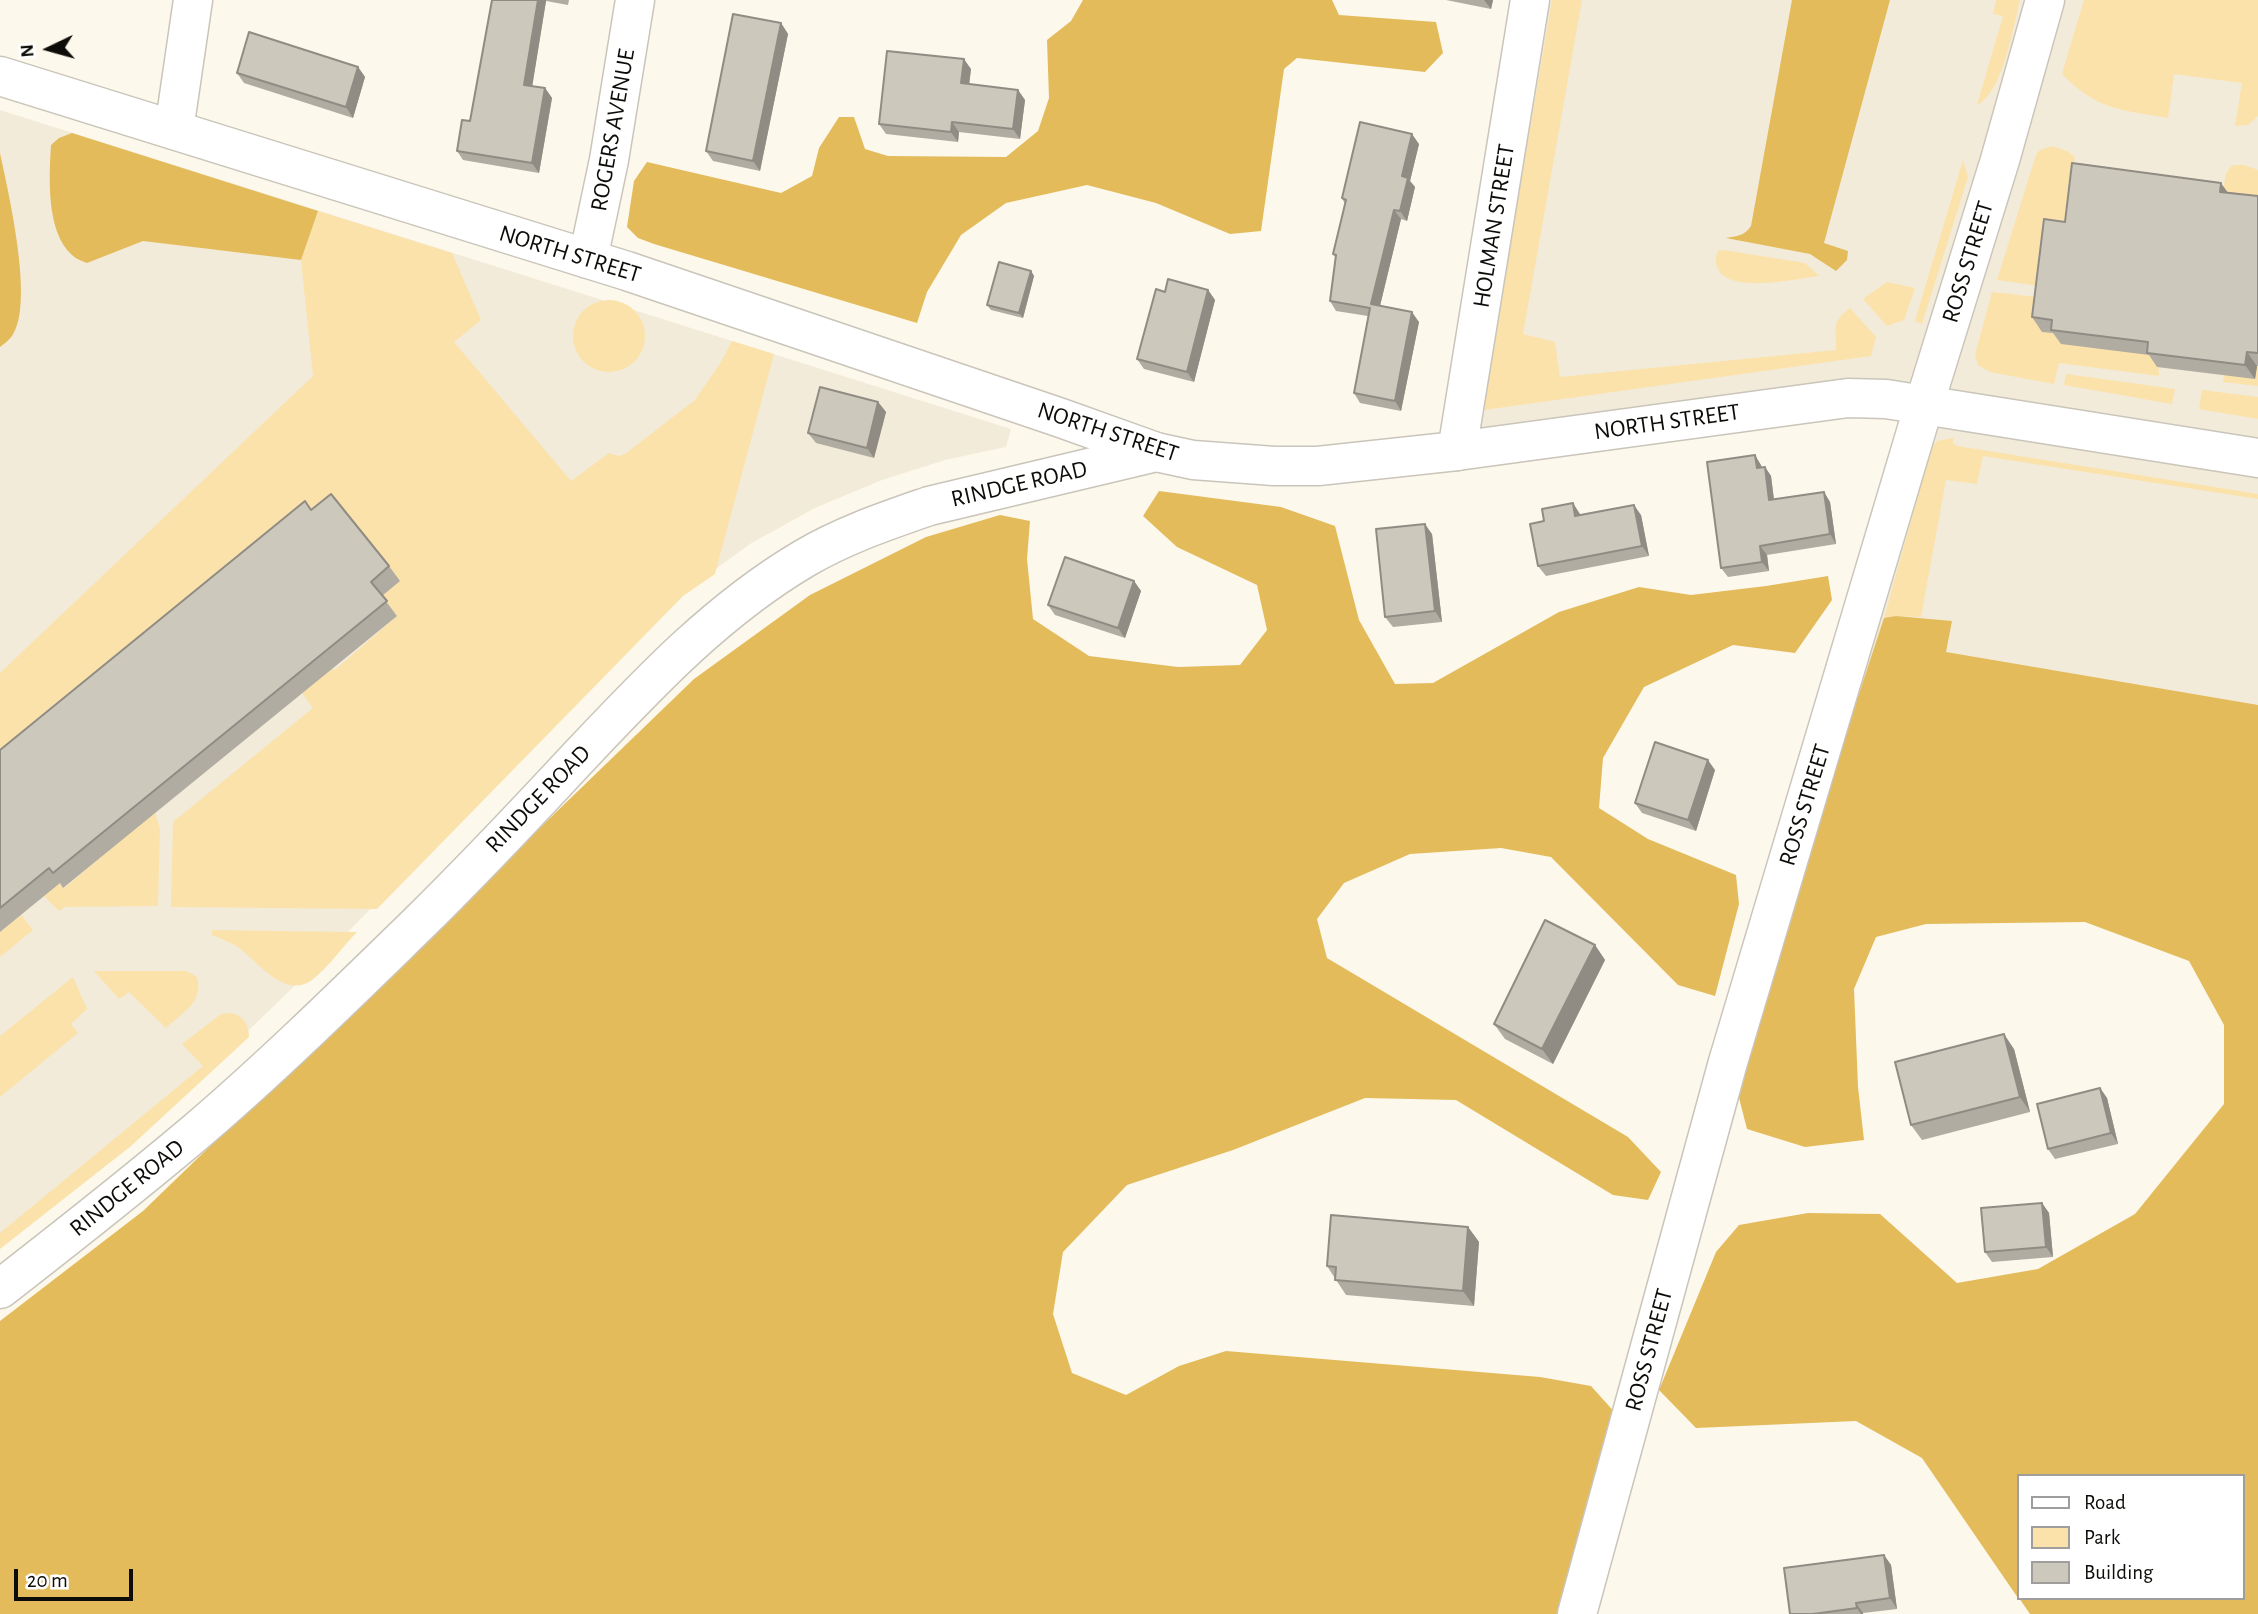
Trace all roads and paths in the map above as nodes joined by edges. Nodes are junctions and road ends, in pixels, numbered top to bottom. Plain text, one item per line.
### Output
1 (193, 0) edge
2 (635, 0) edge
3 (1530, 0) edge
4 (2045, 0) edge
5 (0, 76) edge
6 (174, 130) junction
7 (588, 259) junction
8 (1924, 405) junction
9 (1457, 451) junction
10 (1156, 452) junction
11 (2258, 458) edge
12 (0, 1289) edge
13 (1577, 1614) edge

1 - 6 street
2 - 7 street, ROGERS AVENUE
3 - 9 street, HOLMAN STREET
4 - 8 street, ROSS STREET
5 - 6 street, NORTH STREET
6 - 7 street, NORTH STREET
7 - 10 street, NORTH STREET
8 - 9 street, NORTH STREET
8 - 11 street, NORTH STREET
8 - 13 street, ROSS STREET
9 - 10 street, NORTH STREET
10 - 12 street, RINDGE ROAD

